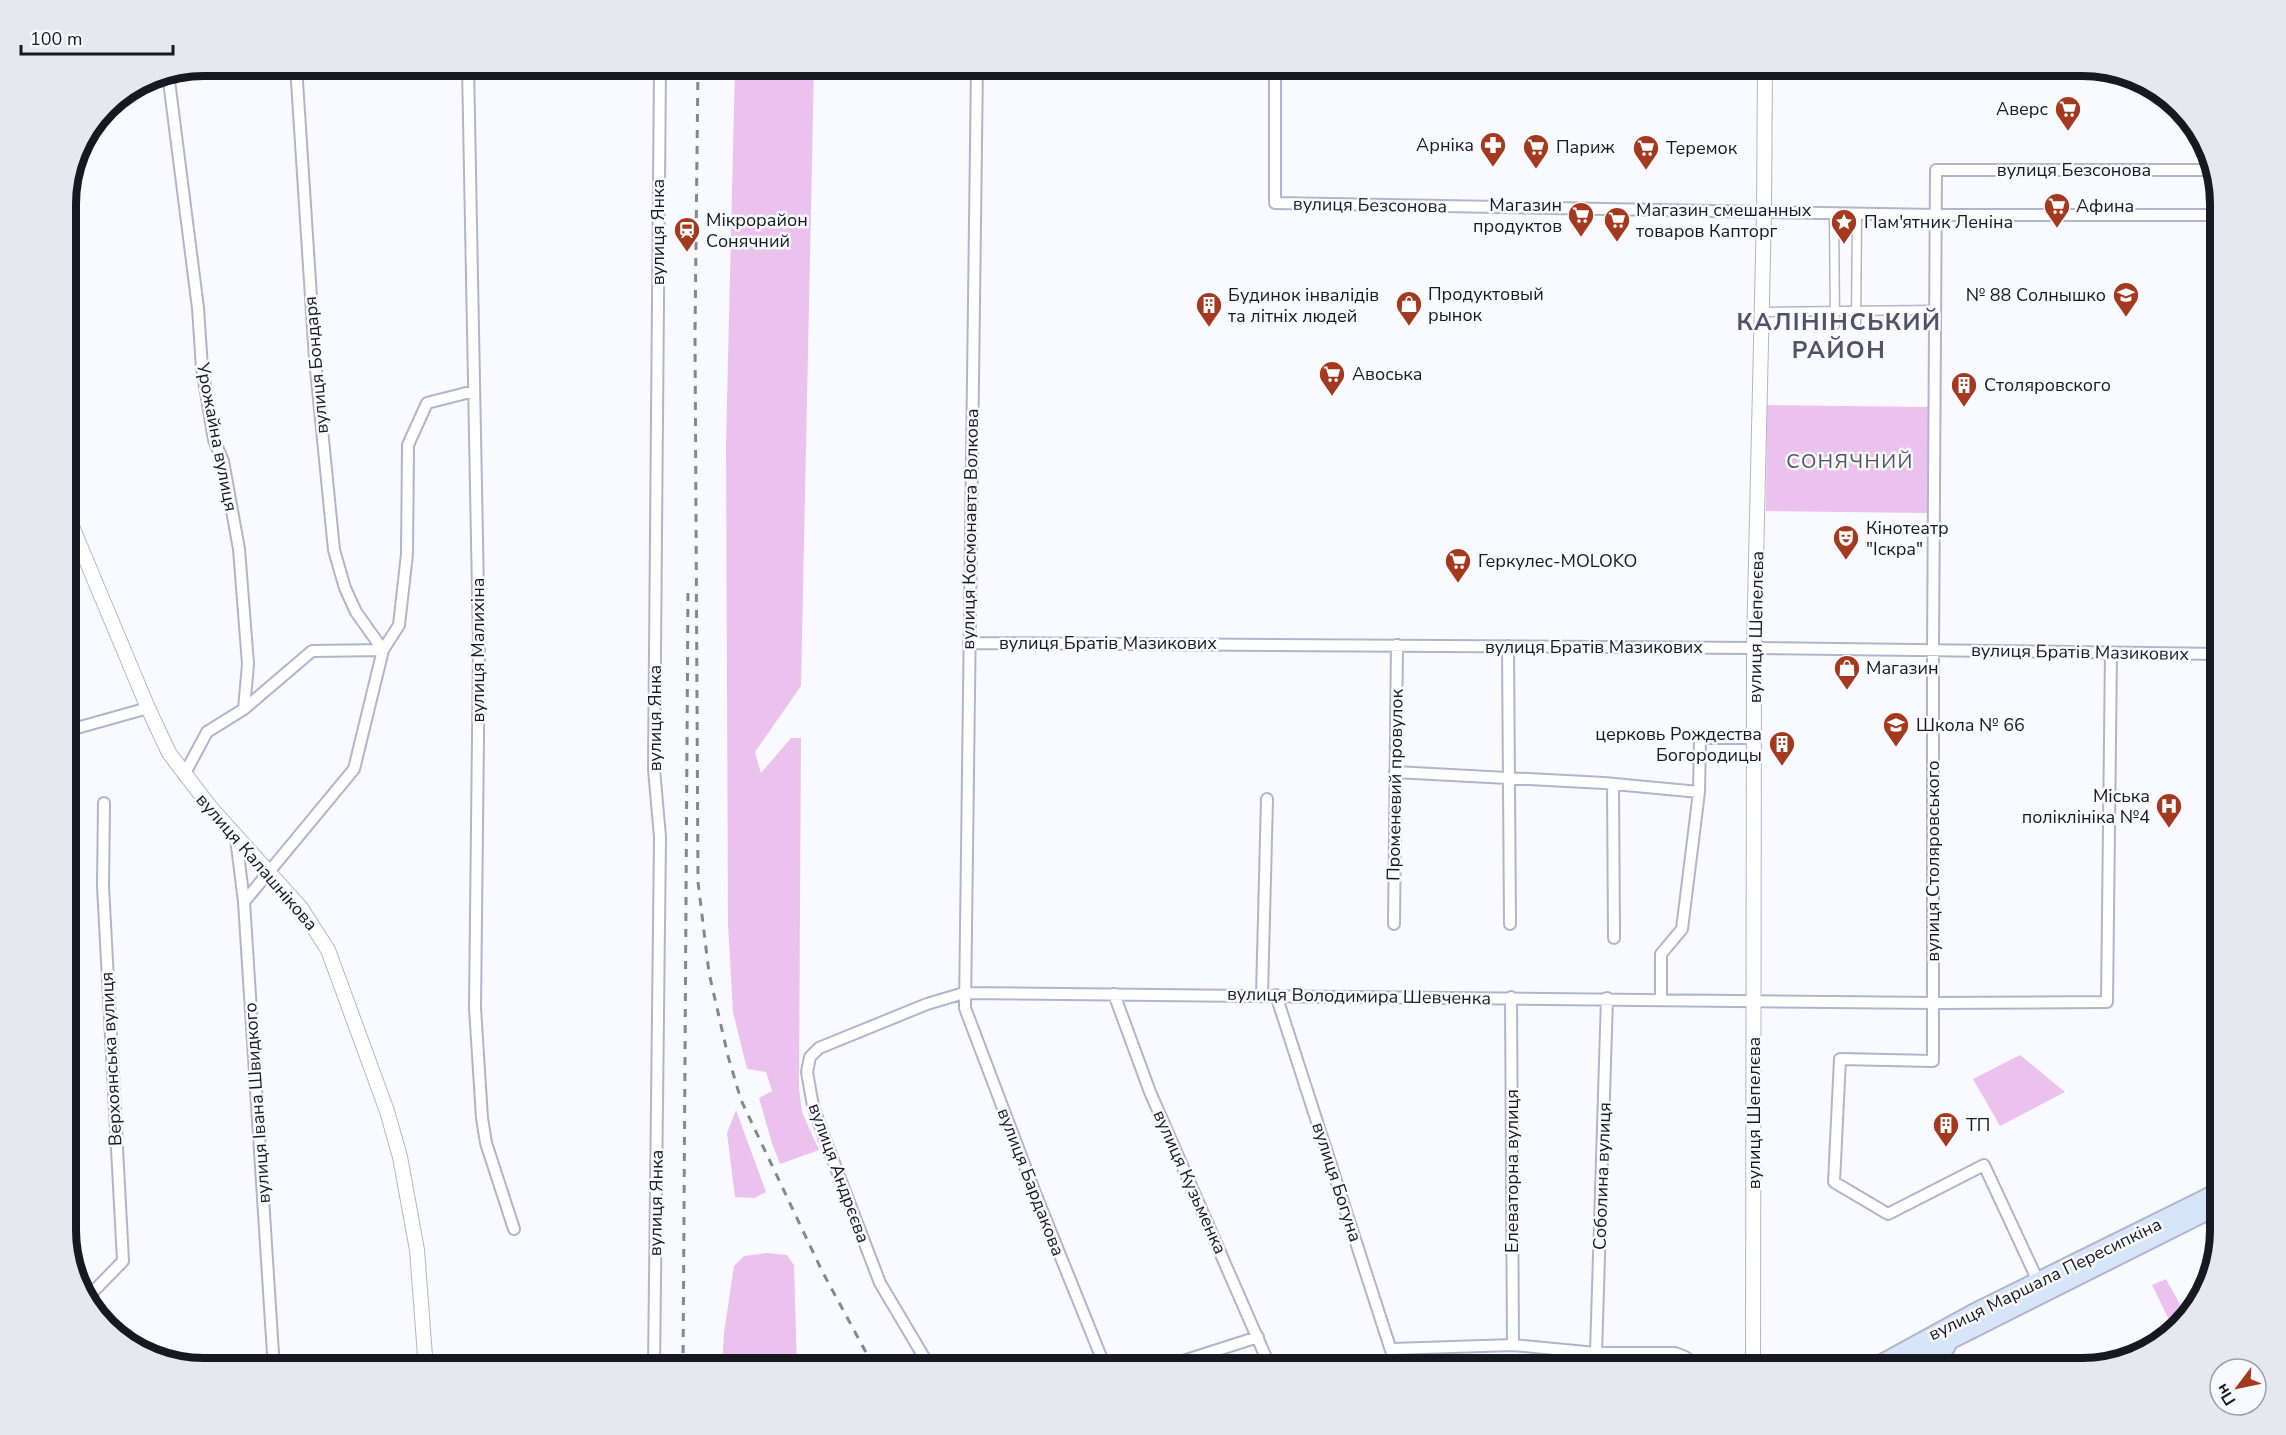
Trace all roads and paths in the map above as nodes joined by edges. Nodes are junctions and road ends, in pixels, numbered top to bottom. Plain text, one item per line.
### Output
1 (1275, 76) edge
2 (1765, 76) edge
3 (297, 77) edge
4 (468, 77) edge
5 (660, 77) edge
6 (977, 77) edge
7 (169, 82) edge
8 (1936, 170) joint
9 (2204, 170) edge
10 (1764, 212) junction
11 (1834, 213) junction
12 (1857, 214) junction
13 (1936, 215) junction
14 (2209, 215) edge
15 (1935, 310) junction
16 (1835, 311) junction
17 (1856, 311) junction
18 (1762, 312) junction
19 (1856, 324) dead end
20 (1835, 325) dead end
21 (474, 391) junction
22 (77, 538) edge
23 (969, 643) junction
24 (1397, 645) junction
25 (1508, 646) junction
26 (1754, 648) junction
27 (383, 650) junction
28 (1933, 650) junction
29 (2110, 653) junction
30 (2209, 654) edge
31 (148, 708) junction
32 (244, 709) junction
33 (77, 728) edge
34 (1755, 738) junction
35 (1395, 772) junction
36 (184, 776) junction
37 (1508, 777) junction
38 (1612, 784) junction
39 (1699, 792) junction
40 (1267, 799) dead end
41 (104, 803) dead end
42 (236, 838) junction
43 (268, 873) junction
44 (244, 902) junction
45 (1394, 924) dead end
46 (1510, 924) dead end
47 (1614, 938) dead end
48 (964, 993) junction
49 (1114, 994) junction
50 (1262, 995) junction
51 (1276, 995) junction
52 (1511, 997) junction
53 (1607, 998) junction
54 (1661, 999) junction
55 (1755, 1000) junction
56 (1933, 1003) junction
57 (2210, 1196) edge
58 (2210, 1210) edge
59 (514, 1229) dead end
60 (2038, 1281) junction
61 (93, 1292) edge
62 (1258, 1337) junction
63 (1953, 1339) junction
64 (1513, 1345) junction
65 (1392, 1349) junction
66 (1596, 1353) junction
67 (273, 1358) edge
68 (425, 1358) edge
69 (654, 1358) edge
70 (924, 1358) edge
71 (1102, 1358) edge
72 (1192, 1358) edge
73 (1267, 1358) edge
74 (1394, 1358) edge
75 (1686, 1358) edge
76 (1753, 1358) edge
77 (1891, 1358) edge
78 (1921, 1358) edge
79 (1938, 1358) edge

1 - 10 street, вулиця Безсонова
2 - 10 street, вулиця Шепелєва
3 - 27 street, вулиця Бондаря
4 - 21 street, вулиця Малихіна
5 - 69 street, вулиця Янка
6 - 23 street, вулиця Космонавта Волкова
7 - 32 street, Урожайна вулиця
8 - 9 street, вулиця Безсонова
8 - 13 street, вулиця Столяровського
10 - 11 street, вулиця Безсонова
10 - 18 street, вулиця Шепелєва
11 - 12 street, вулиця Безсонова
11 - 16 street
12 - 13 street, вулиця Безсонова
12 - 17 street
13 - 14 street, вулиця Безсонова
13 - 15 street, вулиця Столяровського
15 - 17 street
15 - 28 street, вулиця Столяровського
16 - 17 street
16 - 18 street
16 - 20 street
17 - 19 street
18 - 26 street, вулиця Шепелєва
21 - 27 street
21 - 59 street, вулиця Малихіна
22 - 31 street, вулиця Калашнікова
23 - 24 street, вулиця Братів Мазикових
23 - 48 street, вулиця Космонавта Волкова
24 - 25 street, вулиця Братів Мазикових
24 - 35 street, Променевий провулок
25 - 26 street, вулиця Братів Мазикових
25 - 37 street
26 - 28 street, вулиця Братів Мазикових
26 - 34 street, вулиця Шепелєва
27 - 32 street
27 - 43 street
28 - 29 street, вулиця Братів Мазикових
28 - 56 street, вулиця Столяровського
29 - 30 street, вулиця Братів Мазикових
29 - 56 street, вулиця Володимира Шевченка
31 - 33 street
31 - 36 street, вулиця Калашнікова
32 - 36 street
34 - 39 street
34 - 55 street, вулиця Шепелєва
35 - 37 street
35 - 45 street, Променевий провулок
36 - 42 street, вулиця Калашнікова
37 - 38 street
37 - 46 street
38 - 39 street
38 - 47 street
39 - 54 street
40 - 50 street
41 - 61 street, Верхоянська вулиця
42 - 43 street, вулиця Калашнікова
42 - 44 street, вулиця Івана Швидкого
43 - 44 street
43 - 68 street, вулиця Калашнікова
44 - 67 street, вулиця Івана Швидкого
48 - 49 street, вулиця Володимира Шевченка
48 - 70 street, вулиця Андрєєва
48 - 71 street, вулиця Бардакова
49 - 50 street, вулиця Володимира Шевченка
49 - 62 street, вулиця Кузьменка
50 - 51 street, вулиця Володимира Шевченка
51 - 52 street, вулиця Володимира Шевченка
51 - 65 street, вулиця Богуна
52 - 53 street, вулиця Володимира Шевченка
52 - 64 street, Елеваторна вулиця
53 - 54 street, вулиця Володимира Шевченка
53 - 66 street, Соболина вулиця
54 - 55 street, вулиця Володимира Шевченка
55 - 56 street, вулиця Володимира Шевченка
55 - 76 street, вулиця Шепелєва
56 - 60 street, вулиця Столяровського
57 - 60 main road, вулиця Маршала Пересипкіна
58 - 63 main road, вулиця Маршала Пересипкіна
60 - 77 main road, вулиця Маршала Пересипкіна
62 - 72 street
62 - 73 street, вулиця Кузьменка
63 - 78 main road, вулиця Маршала Пересипкіна
63 - 79 main road
64 - 65 street
64 - 66 street
65 - 74 street, вулиця Богуна
66 - 75 street

